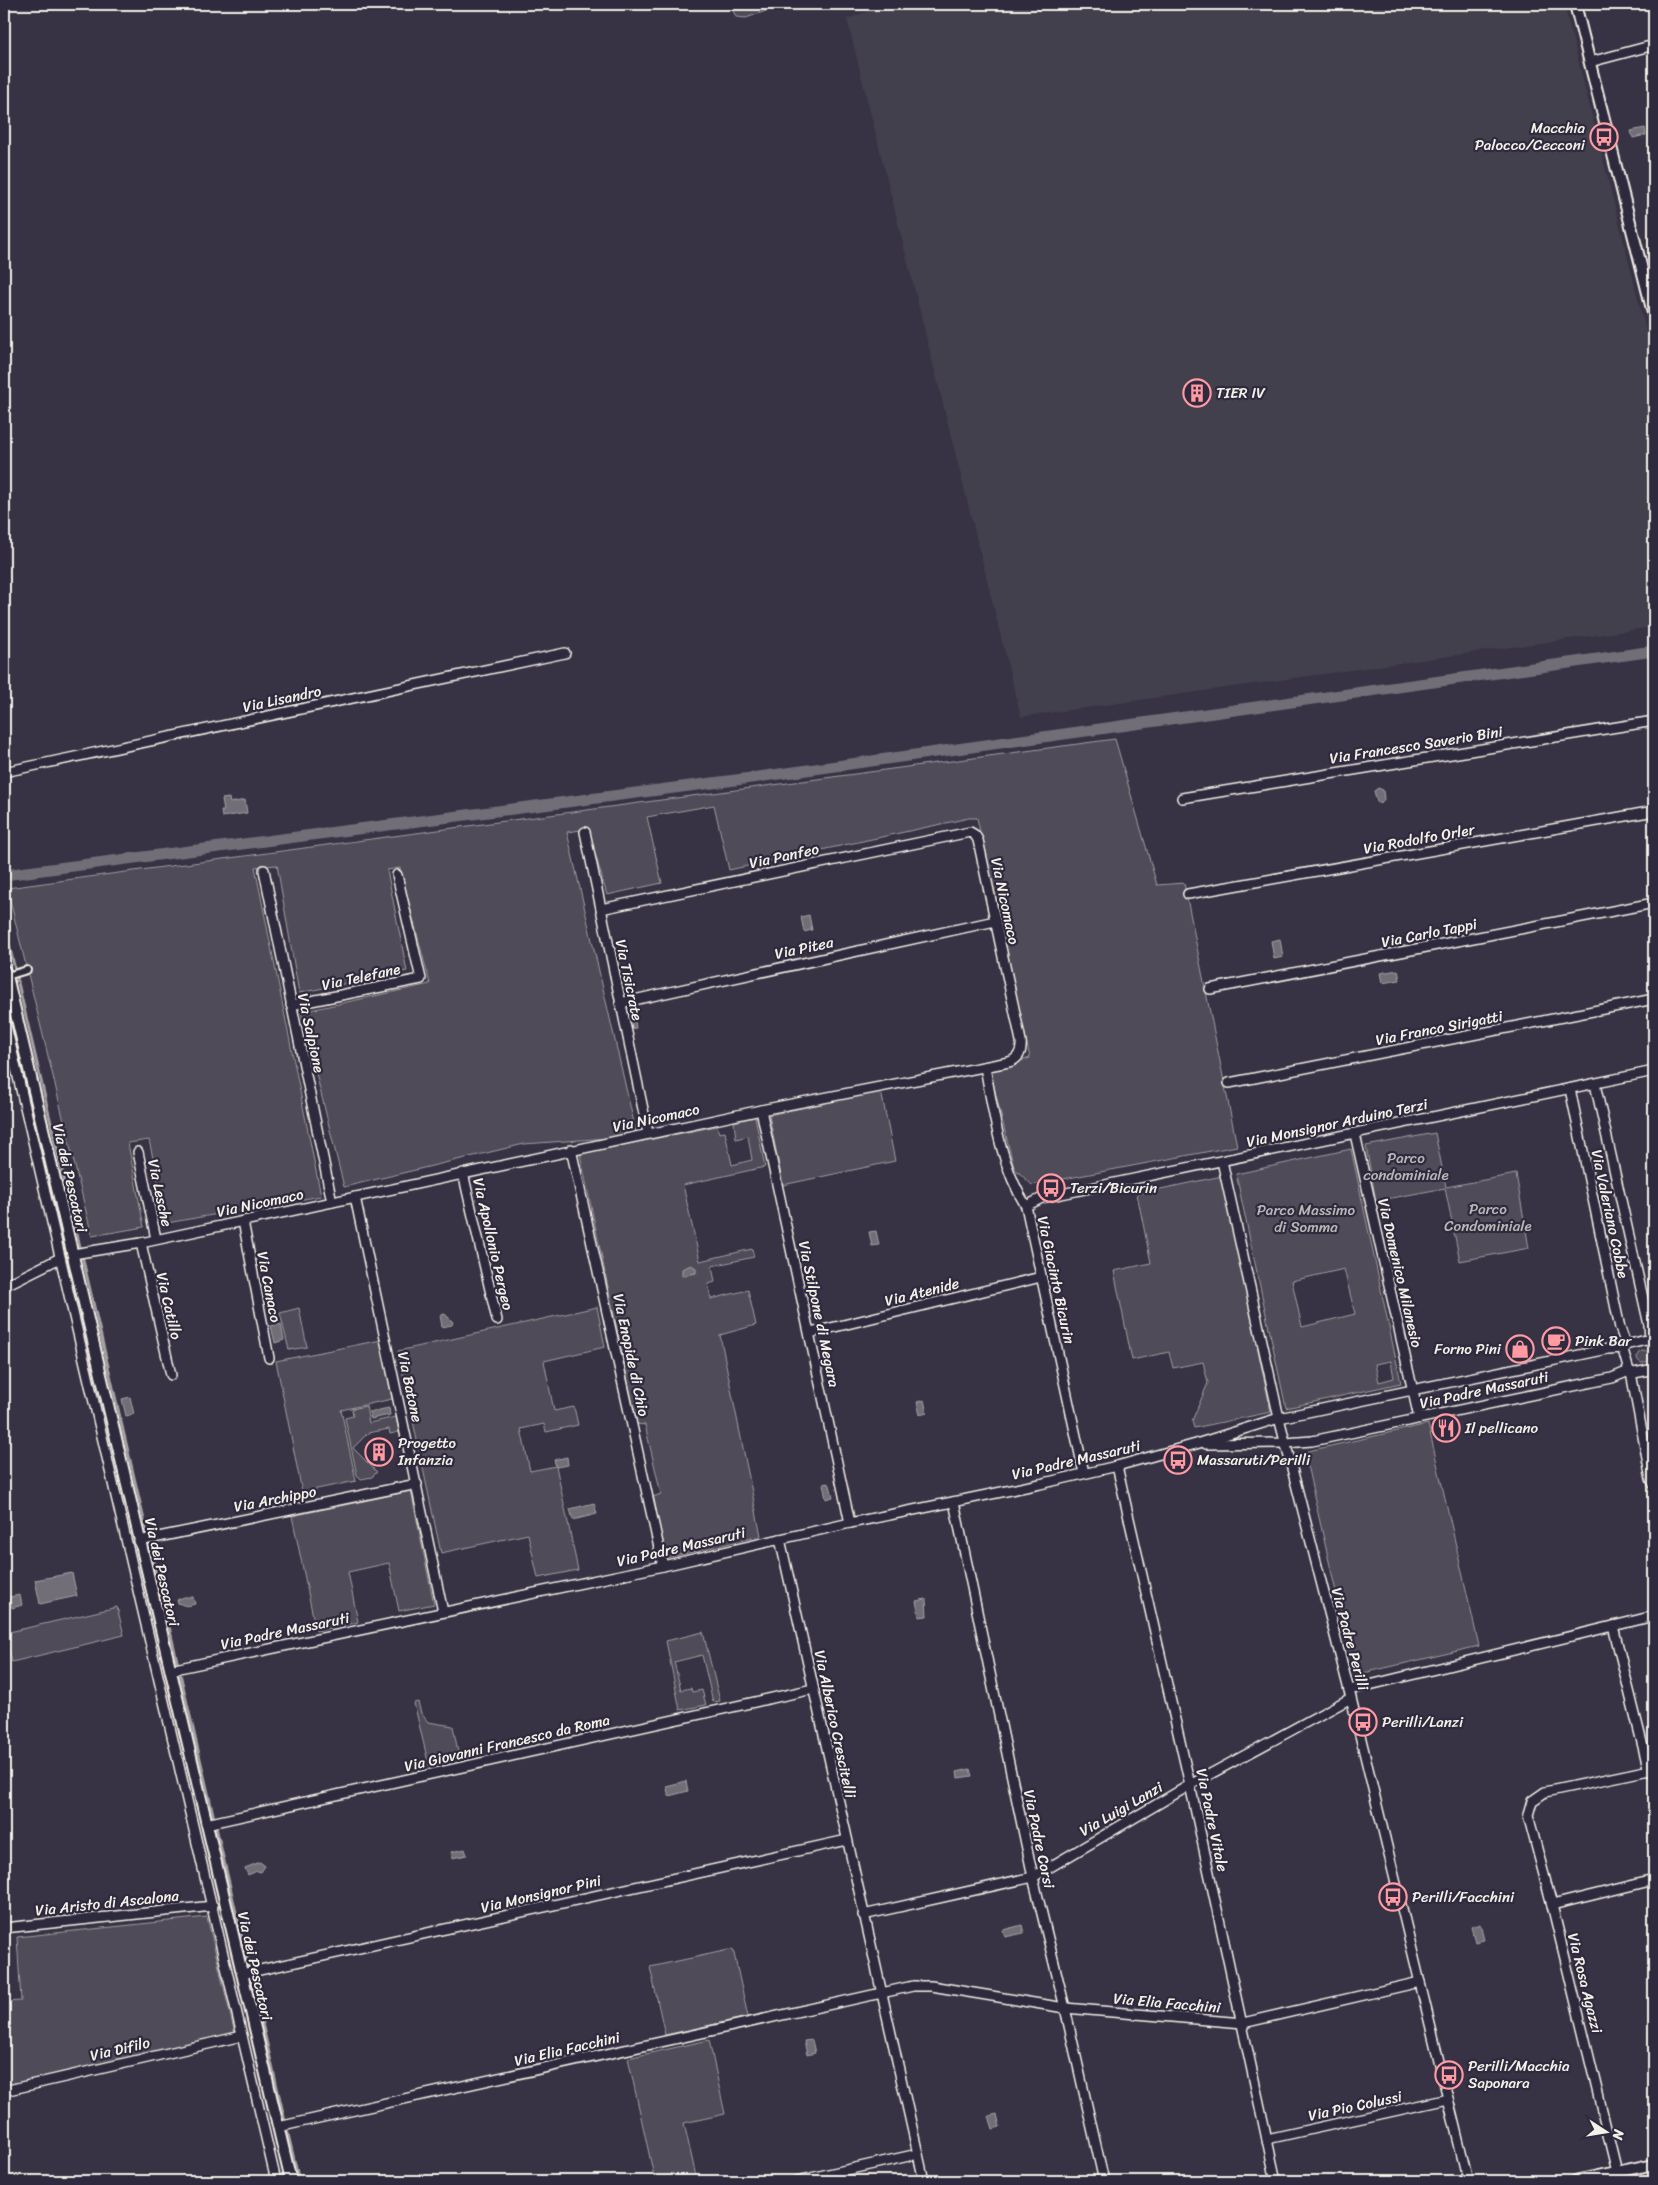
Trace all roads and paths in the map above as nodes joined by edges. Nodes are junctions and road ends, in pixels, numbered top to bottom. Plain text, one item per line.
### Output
1 (1575, 4) edge
2 (1654, 45) edge
3 (1590, 62) junction
4 (1654, 317) edge
5 (566, 653) dead end
6 (1654, 720) edge
7 (4, 772) edge
8 (1182, 798) dead end
9 (1654, 811) edge
10 (585, 832) dead end
11 (973, 832) joint
12 (264, 870) dead end
13 (396, 875) dead end
14 (1188, 894) dead end
15 (1654, 903) edge
16 (601, 909) junction
17 (995, 921) junction
18 (25, 970) dead end
19 (7, 973) edge
20 (1210, 989) dead end
21 (1654, 999) edge
22 (620, 1003) junction
23 (291, 1005) junction
24 (4, 1017) edge
25 (985, 1067) junction
26 (1654, 1071) edge
27 (1229, 1083) dead end
28 (1595, 1084) junction
29 (1570, 1089) junction
30 (761, 1110) junction
31 (648, 1134) junction
32 (1354, 1134) junction
33 (571, 1149) junction
34 (138, 1152) dead end
35 (1222, 1161) junction
36 (463, 1173) junction
37 (355, 1196) junction
38 (332, 1202) junction
39 (1026, 1206) junction
40 (242, 1221) junction
41 (156, 1239) junction
42 (141, 1243) junction
43 (79, 1253) junction
44 (60, 1258) junction
45 (1041, 1277) junction
46 (4, 1286) edge
47 (497, 1320) dead end
48 (810, 1333) junction
49 (1652, 1342) edge
50 (1626, 1347) junction
51 (269, 1358) dead end
52 (1653, 1369) edge
53 (1632, 1372) junction
54 (172, 1375) dead end
55 (1412, 1390) junction
56 (1279, 1418) junction
57 (1419, 1418) junction
58 (1196, 1444) junction
59 (1285, 1444) junction
60 (1117, 1466) junction
61 (1084, 1473) junction
62 (417, 1484) junction
63 (1654, 1485) edge
64 (954, 1502) junction
65 (850, 1524) junction
66 (780, 1539) junction
67 (141, 1540) junction
68 (663, 1566) junction
69 (443, 1612) junction
70 (1654, 1616) edge
71 (1613, 1626) junction
72 (176, 1668) junction
73 (813, 1689) junction
74 (1350, 1694) junction
75 (1652, 1770) edge
76 (1190, 1785) junction
77 (210, 1823) junction
78 (846, 1840) junction
79 (1033, 1877) junction
80 (1654, 1880) edge
81 (1552, 1905) junction
82 (212, 1906) junction
83 (864, 1915) junction
84 (4, 1928) edge
85 (244, 1974) junction
86 (1420, 1982) junction
87 (881, 1992) junction
88 (1065, 2008) junction
89 (1243, 2023) junction
90 (242, 2036) junction
91 (4, 2091) edge
92 (1448, 2099) junction
93 (280, 2127) junction
94 (1266, 2140) junction
95 (918, 2154) junction
96 (1654, 2164) edge
97 (1617, 2172) junction
98 (276, 2181) edge
99 (291, 2181) edge
100 (797, 2181) edge
101 (924, 2181) edge
102 (1104, 2181) edge
103 (1276, 2181) edge
104 (1468, 2181) edge
105 (1576, 2181) edge

1 - 3 street
2 - 3 street
3 - 4 street
5 - 7 street, Via Lisandro
6 - 8 street, Via Francesco Saverio Bini
9 - 14 street, Via Rodolfo Orler
10 - 16 street, Via Tisicrate
11 - 16 street, Via Panfeo
11 - 17 street, Via Nicomaco
12 - 23 street, Via Salpione
13 - 23 street, Via Telefane
15 - 20 street, Via Carlo Tappi
16 - 22 street, Via Tisicrate
17 - 22 street, Via Pitea
17 - 25 street, Via Nicomaco
18 - 19 street
19 - 43 street, Via dei Pescatori
21 - 27 street, Via Franco Sirigatti
22 - 31 street, Via Tisicrate
23 - 38 street, Via Salpione
24 - 44 street, Via dei Pescatori
25 - 30 street, Via Nicomaco
25 - 39 street, Via Giacinto Bicurin
26 - 28 street, Via Monsignor Arduino Terzi
28 - 29 street, Via Monsignor Arduino Terzi
28 - 49 street, Via Valeriano Cobbe
29 - 32 street, Via Monsignor Arduino Terzi
29 - 50 street, Via Valeriano Cobbe
30 - 31 street, Via Nicomaco
30 - 48 street, Via Stilpone di Megara
31 - 33 street, Via Nicomaco
32 - 35 street, Via Monsignor Arduino Terzi
32 - 55 street, Via Domenico Milanesio
33 - 36 street, Via Nicomaco
33 - 68 street, Via Enopide di Chio
34 - 41 street, Via Lesche
35 - 39 street, Via Monsignor Arduino Terzi
35 - 56 street, Via Padre Perilli
36 - 37 street, Via Nicomaco
36 - 47 street, Via Apollonio Pergeo
37 - 38 street, Via Nicomaco
37 - 62 street, Via Batone
38 - 40 street, Via Nicomaco
39 - 45 street, Via Giacinto Bicurin
40 - 41 street, Via Nicomaco
40 - 51 street, Via Canaco
41 - 42 street, Via Nicomaco
42 - 43 street, Via Nicomaco
42 - 54 street, Via Catillo
43 - 67 street, Via dei Pescatori
44 - 46 street
44 - 82 street, Via dei Pescatori
45 - 48 street, Via Atenide
45 - 61 street, Via Giacinto Bicurin
48 - 65 street, Via Stilpone di Megara
49 - 50 street, Via Padre Massaruti
50 - 53 street, Via Valeriano Cobbe
50 - 55 street, Via Padre Massaruti
52 - 53 street, Via Padre Massaruti
53 - 57 street, Via Padre Massaruti
53 - 63 street, Via Valeriano Cobbe
55 - 56 street, Via Padre Massaruti
55 - 57 street, Via Domenico Milanesio
56 - 58 street, Via Padre Massaruti
56 - 59 street, Via Padre Perilli
57 - 59 street, Via Padre Massaruti
58 - 59 street, Via Padre Massaruti
58 - 60 street, Via Padre Massaruti
59 - 74 street, Via Padre Perilli
60 - 61 street, Via Padre Massaruti
60 - 76 street, Via Padre Vitale
61 - 64 street, Via Padre Massaruti
62 - 67 street, Via Archippo
62 - 69 street, Via Batone
64 - 65 street, Via Padre Massaruti
64 - 79 street, Via Padre Corsi
65 - 66 street, Via Padre Massaruti
66 - 68 street, Via Padre Massaruti
66 - 73 street, Via Alberico Crescitelli
67 - 72 street, Via dei Pescatori
68 - 69 street, Via Padre Massaruti
69 - 72 street, Via Padre Massaruti
70 - 71 street, Via Luigi Lanzi
71 - 74 street, Via Luigi Lanzi
71 - 75 street
72 - 77 street, Via dei Pescatori
73 - 77 street, Via Giovanni Francesco da Roma
73 - 78 street, Via Alberico Crescitelli
74 - 76 street, Via Luigi Lanzi
74 - 86 street, Via Padre Perilli
75 - 81 street, Via Rosa Agazzi
76 - 79 street, Via Luigi Lanzi
76 - 89 street, Via Padre Vitale
77 - 85 street, Via dei Pescatori
78 - 83 street, Via Alberico Crescitelli
78 - 85 street, Via Monsignor Pini
79 - 83 street, Via Luigi Lanzi
79 - 88 street, Via Padre Corsi
80 - 81 street
81 - 97 street, Via Rosa Agazzi
82 - 84 street, Via Aristo di Ascalona
82 - 90 street, Via dei Pescatori
83 - 87 street, Via Alberico Crescitelli
85 - 93 street, Via dei Pescatori
86 - 89 street, Via Elia Facchini
86 - 92 street, Via Padre Perilli
87 - 88 street, Via Elia Facchini
87 - 93 street, Via Elia Facchini
87 - 95 street
88 - 89 street, Via Elia Facchini
88 - 102 street, Via Padre Corsi
89 - 94 street, Via Padre Vitale
90 - 91 street, Via Difilo
90 - 98 street, Via dei Pescatori
92 - 94 street, Via Pio Colussi
92 - 104 street, Via Padre Perilli
93 - 99 street, Via dei Pescatori
94 - 103 street, Via Padre Vitale
95 - 100 street
95 - 101 street
96 - 97 street
97 - 105 street

